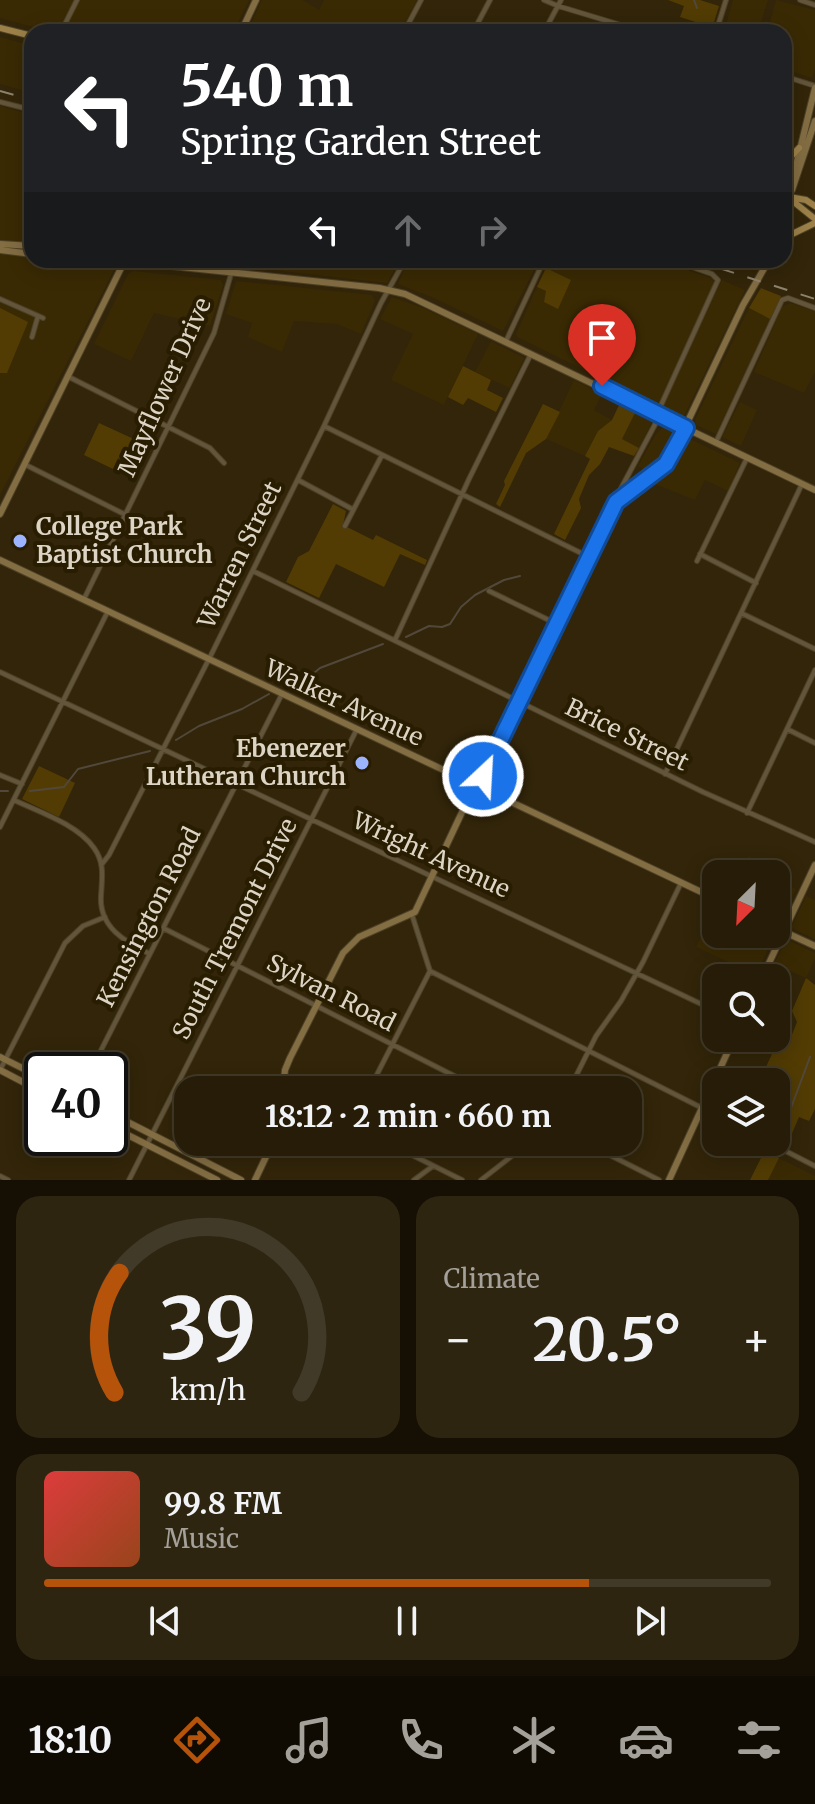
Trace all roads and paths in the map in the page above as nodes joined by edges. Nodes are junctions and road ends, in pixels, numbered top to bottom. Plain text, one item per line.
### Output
1 (77, 0) edge
2 (256, 0) edge
3 (421, 0) edge
4 (490, 0) edge
5 (544, 0) edge
6 (561, 0) edge
7 (726, 0) edge
8 (800, 0) edge
9 (815, 5) edge
10 (558, 6) junction
11 (65, 24) edge
12 (245, 24) edge
13 (408, 24) edge
14 (477, 24) edge
15 (548, 24) edge
16 (618, 24) edge
17 (718, 24) edge
18 (0, 28) edge
19 (24, 34) edge
20 (792, 79) edge
21 (815, 87) edge
22 (0, 103) edge
23 (24, 108) edge
24 (815, 121) edge
25 (799, 148) junction
26 (792, 155) edge
27 (792, 174) edge
28 (792, 186) edge
29 (792, 197) edge
30 (792, 201) edge
31 (815, 206) edge
32 (815, 221) edge
33 (792, 234) edge
34 (0, 244) edge
35 (24, 246) edge
36 (0, 250) edge
37 (24, 253) edge
38 (120, 268) edge
39 (185, 268) edge
40 (401, 268) edge
41 (540, 268) edge
42 (692, 268) edge
43 (764, 268) edge
44 (231, 274) junction
45 (389, 290) junction
46 (0, 299) edge
47 (815, 308) edge
48 (32, 337) dead end
49 (506, 341) junction
50 (531, 353) junction
51 (67, 376) junction
52 (659, 415) junction
53 (168, 426) junction
54 (324, 426) junction
55 (686, 428) junction
56 (716, 442) junction
57 (382, 455) junction
58 (747, 458) junction
59 (224, 463) dead end
60 (24, 464) junction
61 (298, 480) junction
62 (802, 484) junction
63 (815, 490) edge
64 (464, 494) junction
65 (616, 502) junction
66 (353, 510) junction
67 (0, 514) edge
68 (126, 515) junction
69 (345, 526) dead end
70 (700, 554) junction
71 (589, 557) junction
72 (0, 560) edge
73 (697, 561) dead end
74 (253, 571) junction
75 (756, 583) junction
76 (489, 591) dead end
77 (84, 599) junction
78 (109, 611) junction
79 (741, 613) junction
80 (557, 624) junction
81 (395, 640) junction
82 (815, 649) edge
83 (209, 659) junction
84 (815, 670) edge
85 (0, 672) edge
86 (282, 694) junction
87 (63, 702) junction
88 (518, 702) junction
89 (357, 728) junction
90 (787, 729) junction
91 (815, 743) edge
92 (163, 749) junction
93 (665, 774) junction
94 (0, 775) edge
95 (22, 784) junction
96 (236, 784) junction
97 (476, 785) junction
98 (14, 800) junction
99 (0, 812) edge
100 (747, 813) junction
101 (6, 815) junction
102 (311, 819) junction
103 (0, 827) edge
104 (815, 842) edge
105 (102, 864) junction
106 (815, 865) edge
107 (433, 876) junction
108 (681, 883) junction
109 (702, 893) edge
110 (412, 915) junction
111 (105, 917) junction
112 (790, 918) edge
113 (163, 928) junction
114 (790, 934) edge
115 (815, 946) edge
116 (150, 954) junction
117 (237, 965) junction
118 (430, 971) junction
119 (636, 973) junction
120 (702, 1004) edge
121 (316, 1006) junction
122 (393, 1045) junction
123 (589, 1051) junction
124 (100, 1052) edge
125 (3, 1059) edge
126 (24, 1069) edge
127 (0, 1070) edge
128 (284, 1076) edge
129 (376, 1076) edge
130 (454, 1076) edge
131 (576, 1076) edge
132 (24, 1083) edge
133 (702, 1108) edge
134 (702, 1110) edge
135 (128, 1122) edge
136 (152, 1134) junction
137 (128, 1136) edge
138 (146, 1145) junction
139 (790, 1153) edge
140 (266, 1156) edge
141 (413, 1156) edge
142 (512, 1156) edge
143 (612, 1156) edge
144 (433, 1166) junction
145 (815, 1166) edge
146 (0, 1176) edge
147 (8, 1180) edge
148 (129, 1180) edge
149 (217, 1180) edge
150 (241, 1180) edge
151 (255, 1180) edge
152 (414, 1180) edge
153 (462, 1180) edge
154 (481, 1180) edge
155 (659, 1180) edge
156 (669, 1180) edge

1 - 11 street
2 - 12 street
3 - 13 street
4 - 14 street
5 - 10 street
6 - 10 street
7 - 17 street
8 - 9 street
10 - 15 street
10 - 16 street
18 - 19 main road
20 - 21 street
21 - 25 street
22 - 23 street
24 - 28 street
25 - 26 main road
25 - 27 street
29 - 31 main road
30 - 32 main road
32 - 33 main road
34 - 35 street
36 - 37 street
38 - 51 street
39 - 44 street
40 - 45 street, Warren Street
41 - 49 street
42 - 52 street
43 - 55 street
44 - 45 street
44 - 53 street, Mayflower Drive
45 - 49 street
45 - 54 street, Warren Street
46 - 48 street
47 - 56 street
49 - 50 street
50 - 52 street
50 - 64 street
51 - 53 street
51 - 60 street
52 - 55 street
52 - 65 street
53 - 59 street
53 - 68 street, Mayflower Drive
54 - 57 street
54 - 61 street, Warren Street
55 - 56 street
55 - 65 street
56 - 58 street
57 - 64 street
57 - 66 street
58 - 62 street
58 - 70 street
60 - 67 street
60 - 68 street
61 - 66 street
61 - 74 street, Warren Street
62 - 63 street
62 - 75 street
64 - 71 street
64 - 81 street
65 - 71 street
66 - 69 street
68 - 77 street, Mayflower Drive
70 - 73 street
70 - 75 street
71 - 80 street
72 - 77 street, Walker Avenue
74 - 81 street, Brice Street
74 - 83 street, Warren Street
75 - 79 street
76 - 80 street
77 - 78 street, Walker Avenue
78 - 83 street, Walker Avenue
78 - 87 street
79 - 82 street
79 - 93 street
80 - 88 street
81 - 88 street, Brice Street
83 - 86 street, Walker Avenue
83 - 92 street, Warren Street
84 - 90 street
85 - 87 street, Wright Avenue
86 - 89 street, Walker Avenue
86 - 96 street, Kensington Road
87 - 92 street, Wright Avenue
87 - 95 street
88 - 93 street, Brice Street
88 - 97 street
89 - 97 street, Walker Avenue
89 - 102 street, South Tremont Drive
90 - 91 street
90 - 100 street
92 - 96 street, Wright Avenue
92 - 105 street, Warren Street
93 - 100 street, Brice Street
94 - 95 street
95 - 98 street
96 - 102 street, Wright Avenue
96 - 113 street, Kensington Road
97 - 107 street
97 - 108 street, Walker Avenue
98 - 101 street
98 - 105 street
99 - 101 street
100 - 104 street, Brice Street
101 - 103 street
102 - 107 street, Wright Avenue
102 - 117 street, South Tremont Drive
105 - 111 street
106 - 112 street
107 - 110 street
107 - 119 street, Wright Avenue
108 - 109 street, Walker Avenue
108 - 119 street
110 - 118 street
110 - 121 street
111 - 116 street
111 - 125 street
113 - 116 street, Kensington Road
113 - 117 street, Sylvan Road
114 - 115 street
116 - 124 street, Kensington Road
117 - 121 street, Sylvan Road
117 - 136 street, South Tremont Drive
118 - 122 street
118 - 123 street
119 - 120 street, Wright Avenue
119 - 123 street
121 - 122 street, Sylvan Road
121 - 128 street
122 - 129 street
122 - 130 street, Sylvan Road
123 - 131 street
123 - 133 street
125 - 126 street
125 - 127 street
127 - 132 street
134 - 156 street
135 - 136 street
136 - 138 street, South Tremont Drive
136 - 150 street
137 - 138 street
138 - 148 street, South Tremont Drive
138 - 149 street
139 - 145 street
140 - 151 street
141 - 144 street
142 - 154 street
143 - 155 street
144 - 152 street
144 - 153 street
146 - 147 street

